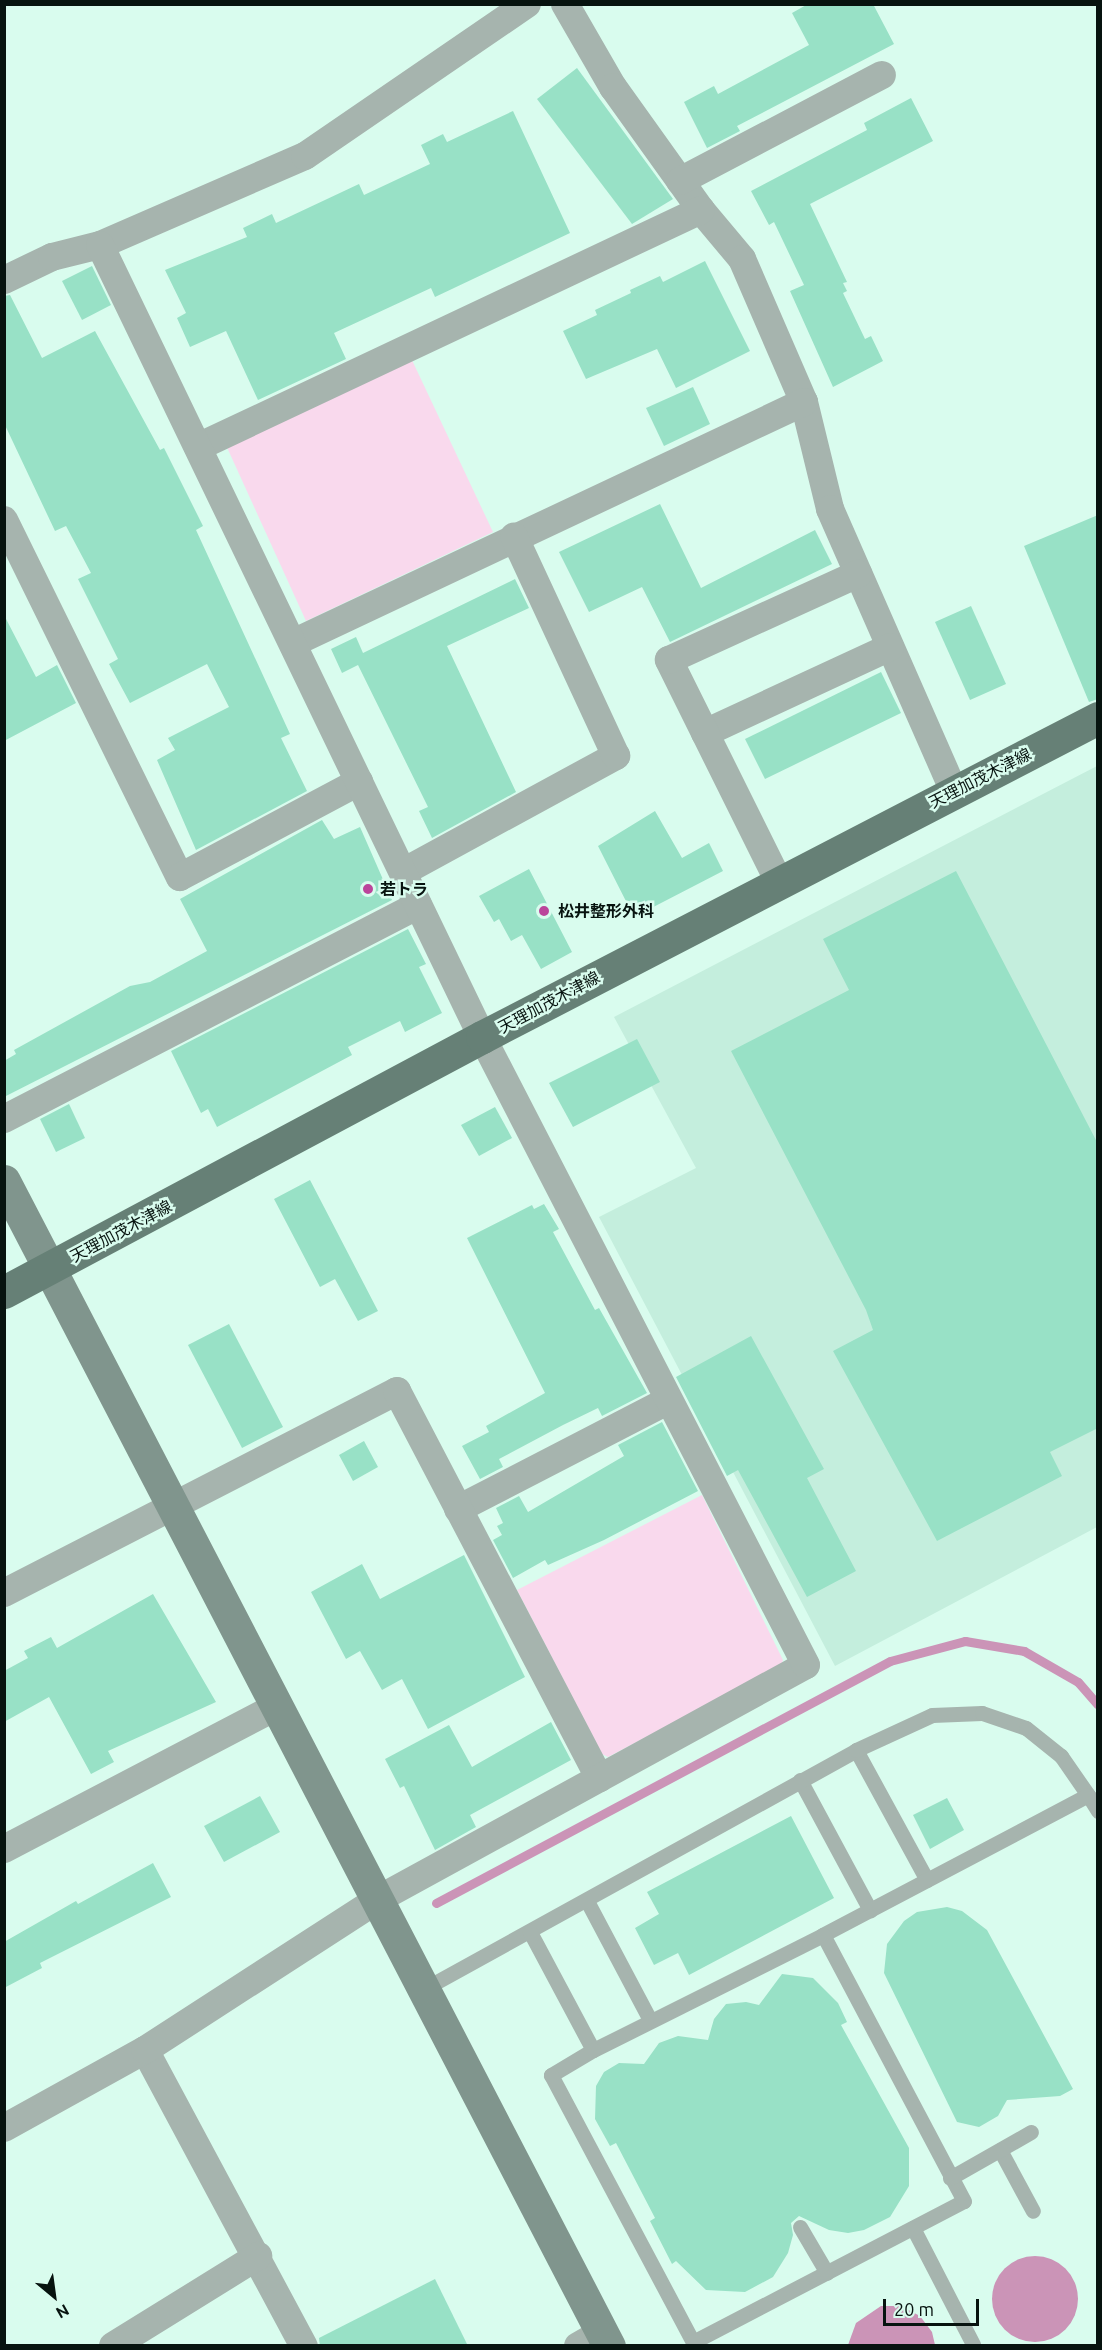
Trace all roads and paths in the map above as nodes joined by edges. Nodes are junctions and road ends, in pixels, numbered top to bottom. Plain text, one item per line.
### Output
1 (527, 4) edge
2 (565, 4) edge
3 (882, 75) dead end
4 (680, 181) junction
5 (701, 210) junction
6 (100, 244) junction
7 (4, 280) edge
8 (804, 402) junction
9 (198, 447) junction
10 (4, 520) edge
11 (514, 536) junction
12 (858, 573) junction
13 (293, 643) junction
14 (890, 646) junction
15 (1098, 718) edge
16 (705, 733) junction
17 (359, 782) junction
18 (954, 791) junction
19 (403, 872) junction
20 (779, 882) junction
21 (418, 904) junction
22 (482, 1037) junction
23 (4, 1119) edge
24 (4, 1181) edge
25 (50, 1269) junction
26 (4, 1292) edge
27 (669, 1400) junction
28 (174, 1506) junction
29 (459, 1509) junction
30 (4, 1593) edge
31 (277, 1706) junction
32 (856, 1750) junction
33 (599, 1778) junction
34 (800, 1780) junction
35 (1088, 1795) junction
36 (1098, 1811) edge
37 (4, 1849) edge
38 (927, 1880) junction
39 (375, 1901) junction
40 (587, 1901) junction
41 (870, 1910) junction
42 (530, 1932) junction
43 (823, 1935) junction
44 (422, 1990) junction
45 (650, 2020) junction
46 (146, 2050) junction
47 (593, 2050) junction
48 (4, 2128) edge
49 (1031, 2132) dead end
50 (1000, 2150) junction
51 (950, 2178) junction
52 (1033, 2211) dead end
53 (800, 2227) dead end
54 (913, 2228) junction
55 (258, 2256) junction
56 (827, 2273) junction
57 (596, 2341) edge
58 (693, 2344) edge
59 (973, 2344) dead end
60 (113, 2346) edge
61 (304, 2346) edge

1 - 6 street
2 - 4 street
3 - 4 street
4 - 5 street
5 - 8 street
5 - 9 street
6 - 7 street
6 - 9 street
8 - 11 street
8 - 12 street
9 - 13 street
10 - 17 street
11 - 13 street
11 - 19 street
12 - 14 street
12 - 16 street
13 - 17 street
14 - 16 street
14 - 18 street
15 - 18 main road, 天理加茂木津線
16 - 20 street
17 - 19 street
18 - 20 main road, 天理加茂木津線
19 - 21 street
20 - 22 main road, 天理加茂木津線
21 - 22 street
21 - 23 street
22 - 25 main road, 天理加茂木津線
22 - 27 street
24 - 25 street
25 - 26 main road, 天理加茂木津線
25 - 28 street
27 - 29 street
27 - 33 street
28 - 29 street
28 - 30 street
28 - 31 street
29 - 33 street
31 - 37 street
31 - 39 street
32 - 34 lane
32 - 35 lane
32 - 38 lane
33 - 39 street
34 - 40 lane
34 - 41 lane
35 - 36 lane
35 - 38 lane
38 - 41 lane
39 - 44 street
39 - 46 street
40 - 42 lane
40 - 45 lane
41 - 43 lane
42 - 44 lane
42 - 47 lane
43 - 45 lane
43 - 51 lane
44 - 57 street
45 - 47 lane
46 - 48 street
46 - 55 street
47 - 58 lane
49 - 50 lane
50 - 51 lane
50 - 52 lane
51 - 54 lane
53 - 56 lane
54 - 56 lane
54 - 59 lane
55 - 60 street
55 - 61 street
56 - 58 lane

